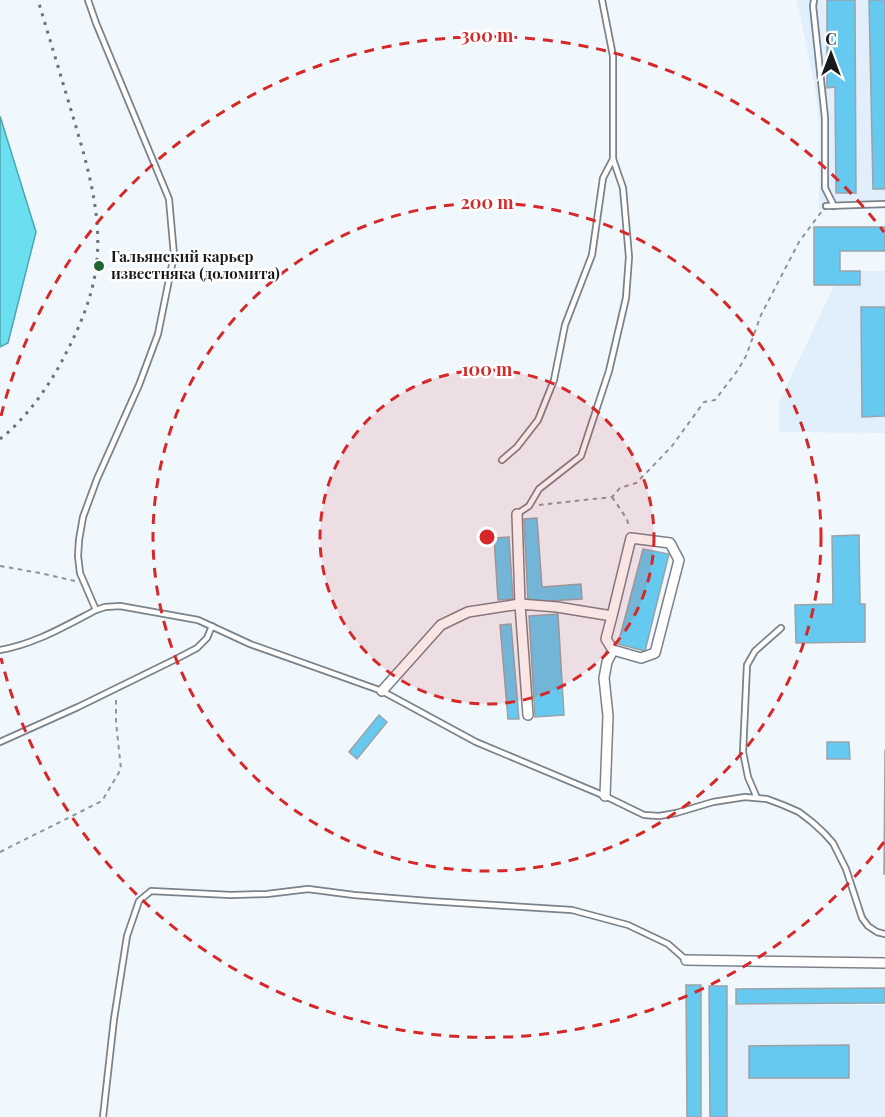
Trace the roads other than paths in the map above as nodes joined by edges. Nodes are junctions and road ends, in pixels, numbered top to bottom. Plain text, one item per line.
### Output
1 (88, 0) edge
2 (602, 0) edge
3 (814, 0) edge
4 (613, 159) junction
5 (885, 204) edge
6 (826, 206) road end
7 (834, 206) junction
8 (502, 460) dead end
9 (517, 514) joint
10 (520, 604) junction
11 (96, 610) junction
12 (612, 616) junction
13 (212, 626) junction
14 (781, 628) dead end
15 (0, 650) edge
16 (613, 650) junction
17 (382, 691) junction
18 (528, 715) dead end
19 (0, 741) edge
20 (605, 796) junction
21 (757, 798) junction
22 (885, 934) edge
23 (686, 960) joint
24 (885, 963) edge
25 (103, 1117) edge

1 - 11 lane
2 - 4 lane
3 - 7 lane
4 - 8 lane
4 - 9 lane
5 - 7 lane
6 - 7 lane
9 - 10 street
10 - 12 street
10 - 17 street
10 - 18 street
11 - 13 lane
11 - 15 lane
12 - 16 street
12 - 16 street
13 - 17 lane
13 - 19 lane
14 - 21 lane
16 - 20 street
17 - 20 lane
20 - 21 lane
21 - 22 lane
23 - 24 street
23 - 25 lane

